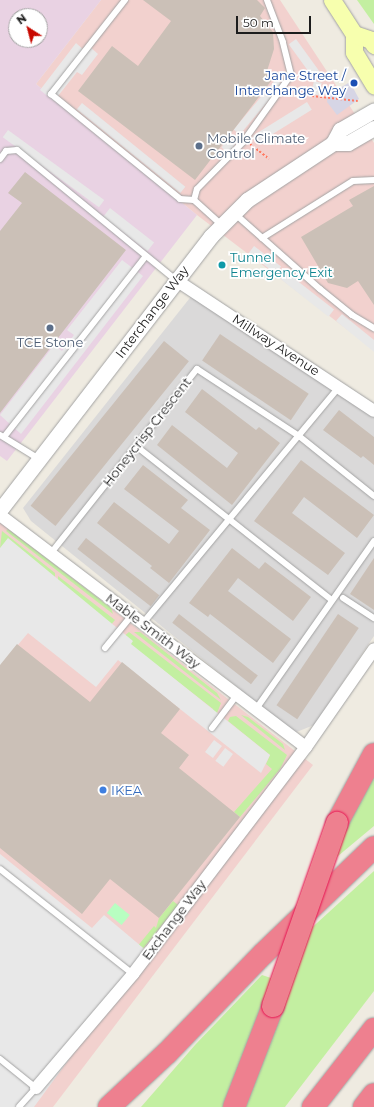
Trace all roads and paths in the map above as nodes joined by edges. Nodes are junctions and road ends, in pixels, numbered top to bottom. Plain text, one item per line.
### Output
1 (125, 0) edge
2 (267, 0) edge
3 (332, 0) edge
4 (354, 34) junction
5 (374, 45) edge
6 (374, 85) edge
7 (312, 96) dead end
8 (358, 101) dead end
9 (374, 110) edge
10 (374, 128) edge
11 (244, 140) junction
12 (333, 143) junction
13 (0, 159) edge
14 (269, 159) dead end
15 (374, 180) edge
16 (194, 200) junction
17 (234, 213) junction
18 (222, 225) junction
19 (262, 238) junction
20 (146, 256) junction
21 (176, 280) junction
22 (374, 328) edge
23 (339, 387) junction
24 (374, 411) edge
25 (2, 436) edge
26 (299, 436) junction
27 (136, 446) junction
28 (40, 460) junction
29 (374, 496) edge
30 (0, 510) edge
31 (0, 515) edge
32 (229, 520) junction
33 (374, 542) edge
34 (51, 553) junction
35 (343, 598) dead end
36 (332, 600) junction
37 (132, 615) junction
38 (374, 618) edge
39 (143, 623) junction
40 (105, 648) dead end
41 (374, 649) edge
42 (237, 695) junction
43 (256, 709) junction
44 (212, 728) dead end
45 (306, 747) junction
46 (374, 754) edge
47 (374, 847) edge
48 (0, 869) edge
49 (133, 974) junction
50 (374, 1028) edge
51 (167, 1053) junction
52 (0, 1060) edge
53 (36, 1088) junction
54 (374, 1094) edge
55 (19, 1107) edge
56 (109, 1107) edge
57 (125, 1107) edge
58 (234, 1107) edge
59 (313, 1107) edge
60 (364, 1107) edge

1 - 16 lane
2 - 11 lane
3 - 4 main road
4 - 5 main road
4 - 6 main road
7 - 8 path
9 - 12 street, Interchange Way
10 - 12 street, Interchange Way
11 - 14 path
11 - 16 lane
12 - 17 street, Interchange Way
13 - 20 lane
15 - 19 lane
16 - 18 lane
17 - 18 street, Interchange Way
17 - 19 lane
18 - 21 street, Interchange Way
19 - 22 lane
20 - 21 lane
20 - 25 lane
21 - 23 street, Millway Avenue
21 - 28 street, Interchange Way
23 - 24 street, Millway Avenue
23 - 26 lane
25 - 28 lane
26 - 27 lane, Honeycrisp Crescent
26 - 29 lane
26 - 32 lane
27 - 32 lane
27 - 34 lane, Honeycrisp Crescent
28 - 30 street, Interchange Way
31 - 34 street, Mable Smith Way
32 - 36 lane
32 - 39 lane
33 - 36 lane
34 - 37 street, Mable Smith Way
35 - 38 lane
36 - 43 lane
37 - 39 street, Mable Smith Way
37 - 40 lane
39 - 42 street, Mable Smith Way
41 - 45 street, Exchange Way
42 - 43 street, Mable Smith Way
42 - 44 lane
43 - 45 street, Mable Smith Way
45 - 49 street, Exchange Way
46 - 58 highway, bridge
47 - 51 highway
48 - 49 lane
49 - 53 street, Exchange Way
50 - 59 highway
51 - 56 highway
51 - 57 highway
52 - 53 lane
53 - 55 lane
54 - 60 highway

